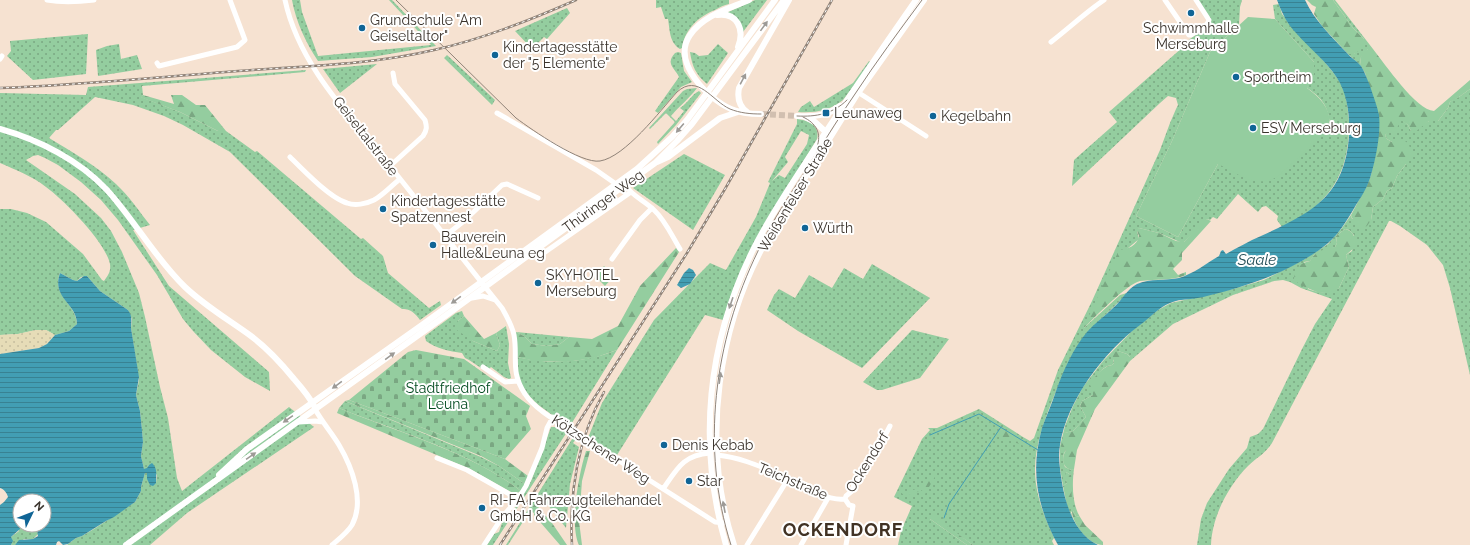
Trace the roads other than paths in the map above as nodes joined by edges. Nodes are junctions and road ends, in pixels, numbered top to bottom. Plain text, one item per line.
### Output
1 (47, 0) edge
2 (94, 0) edge
3 (230, 0) edge
4 (285, 0) edge
5 (749, 0) edge
6 (775, 0) edge
7 (784, 0) edge
8 (789, 0) edge
9 (916, 0) edge
10 (924, 0) edge
11 (1104, 0) edge
12 (1165, 0) edge
13 (1196, 0) edge
14 (713, 16) junction
15 (1051, 42) dead end
16 (735, 54) junction
17 (157, 63) dead end
18 (392, 73) dead end
19 (856, 91) junction
20 (740, 112) junction
21 (498, 113) dead end
22 (749, 113) junction
23 (761, 114) tunnel mouth
24 (836, 115) junction
25 (0, 129) edge
26 (825, 132) junction
27 (831, 136) junction
28 (926, 136) dead end
29 (290, 158) dead end
30 (655, 163) junction
31 (390, 166) junction
32 (400, 179) junction
33 (616, 184) junction
34 (625, 185) junction
35 (631, 192) junction
36 (538, 198) dead end
37 (652, 208) junction
38 (444, 236) junction
39 (549, 240) junction
40 (554, 246) junction
41 (680, 249) dead end
42 (538, 257) dead end
43 (612, 259) dead end
44 (480, 282) junction
45 (485, 287) junction
46 (469, 299) junction
47 (496, 301) junction
48 (483, 367) dead end
49 (518, 381) junction
50 (312, 403) junction
51 (537, 407) joint
52 (315, 409) junction
53 (553, 417) junction
54 (298, 422) junction
55 (323, 422) junction
56 (890, 426) dead end
57 (710, 453) junction
58 (717, 455) junction
59 (437, 458) dead end
60 (788, 479) junction
61 (663, 489) junction
62 (197, 495) junction
63 (828, 498) junction
64 (518, 499) junction
65 (846, 499) junction
66 (720, 523) junction
67 (727, 523) junction
68 (126, 545) edge
69 (332, 545) edge
70 (484, 545) edge
71 (726, 545) edge
72 (734, 545) edge
73 (747, 545) edge
74 (801, 545) edge
75 (846, 545) edge

1 - 2 street
3 - 17 street
4 - 31 street, Geiseltalstraße
5 - 14 main road
6 - 16 main road, Thüringer Weg
30 -> 7 main road, Thüringer Weg
22 -> 8 main road
9 - 19 main road, Weißenfelser Straße
10 - 19 main road, Weißenfelser Straße
11 - 15 street
12 - 13 street
14 - 16 main road
14 - 20 main road
16 -> 33 main road, Thüringer Weg
18 - 31 street
19 - 24 main road, Weißenfelser Straße
19 - 28 street
20 - 22 main road
20 - 30 main road
21 - 33 street
22 - 23 main road
24 - 26 main road, Weißenfelser Straße
24 - 26 main road
24 - 27 main road, Weißenfelser Straße
25 - 50 main road
26 - 27 main road
26 -> 57 main road, Weißenfelser Straße
58 -> 27 main road, Weißenfelser Straße
29 - 32 street
30 - 34 main road, Thüringer Weg
31 - 32 street, Geiseltalstraße
32 - 38 street, Geiseltalstraße
33 - 44 main road, Thüringer Weg
34 - 35 street
34 - 39 main road, Thüringer Weg
35 - 37 street
35 - 40 street, Thüringer Weg
36 - 38 street
37 - 41 street
37 - 43 street
38 - 44 street, Geiseltalstraße
39 - 40 street
39 - 45 main road, Thüringer Weg
40 - 42 street, Thüringer Weg
44 - 45 street, Geiseltalstraße
44 -> 50 main road, Thüringer Weg
45 - 46 main road, Thüringer Weg
45 - 47 street, Geiseltalstraße
46 - 47 street
52 -> 46 main road, Thüringer Weg
47 - 49 street, Geiseltalstraße
48 - 49 street
49 - 51 street, Geiseltalstraße
50 - 52 main road
50 -> 62 main road, Thüringer Weg
51 - 53 street, Kötzschener Weg
52 - 54 main road, Thüringer Weg
52 - 55 street
53 - 61 street, Kötzschener Weg
53 - 64 street
54 - 55 street
62 -> 54 main road, Thüringer Weg
55 - 69 street
56 - 65 street, Ockendorf
57 - 61 street
57 - 66 main road, Weißenfelser Straße
58 - 60 street, Teichstraße
67 -> 58 main road, Weißenfelser Straße
59 - 64 street
60 - 63 street, Teichstraße
60 - 73 street
61 - 66 street, Kötzschener Weg
62 - 68 main road
63 - 65 street, Teichstraße
63 - 74 street
64 - 70 street
65 - 75 street
66 - 67 street, Kötzschener Weg
66 - 71 main road, Weißenfelser Straße
67 - 72 main road, Weißenfelser Straße

